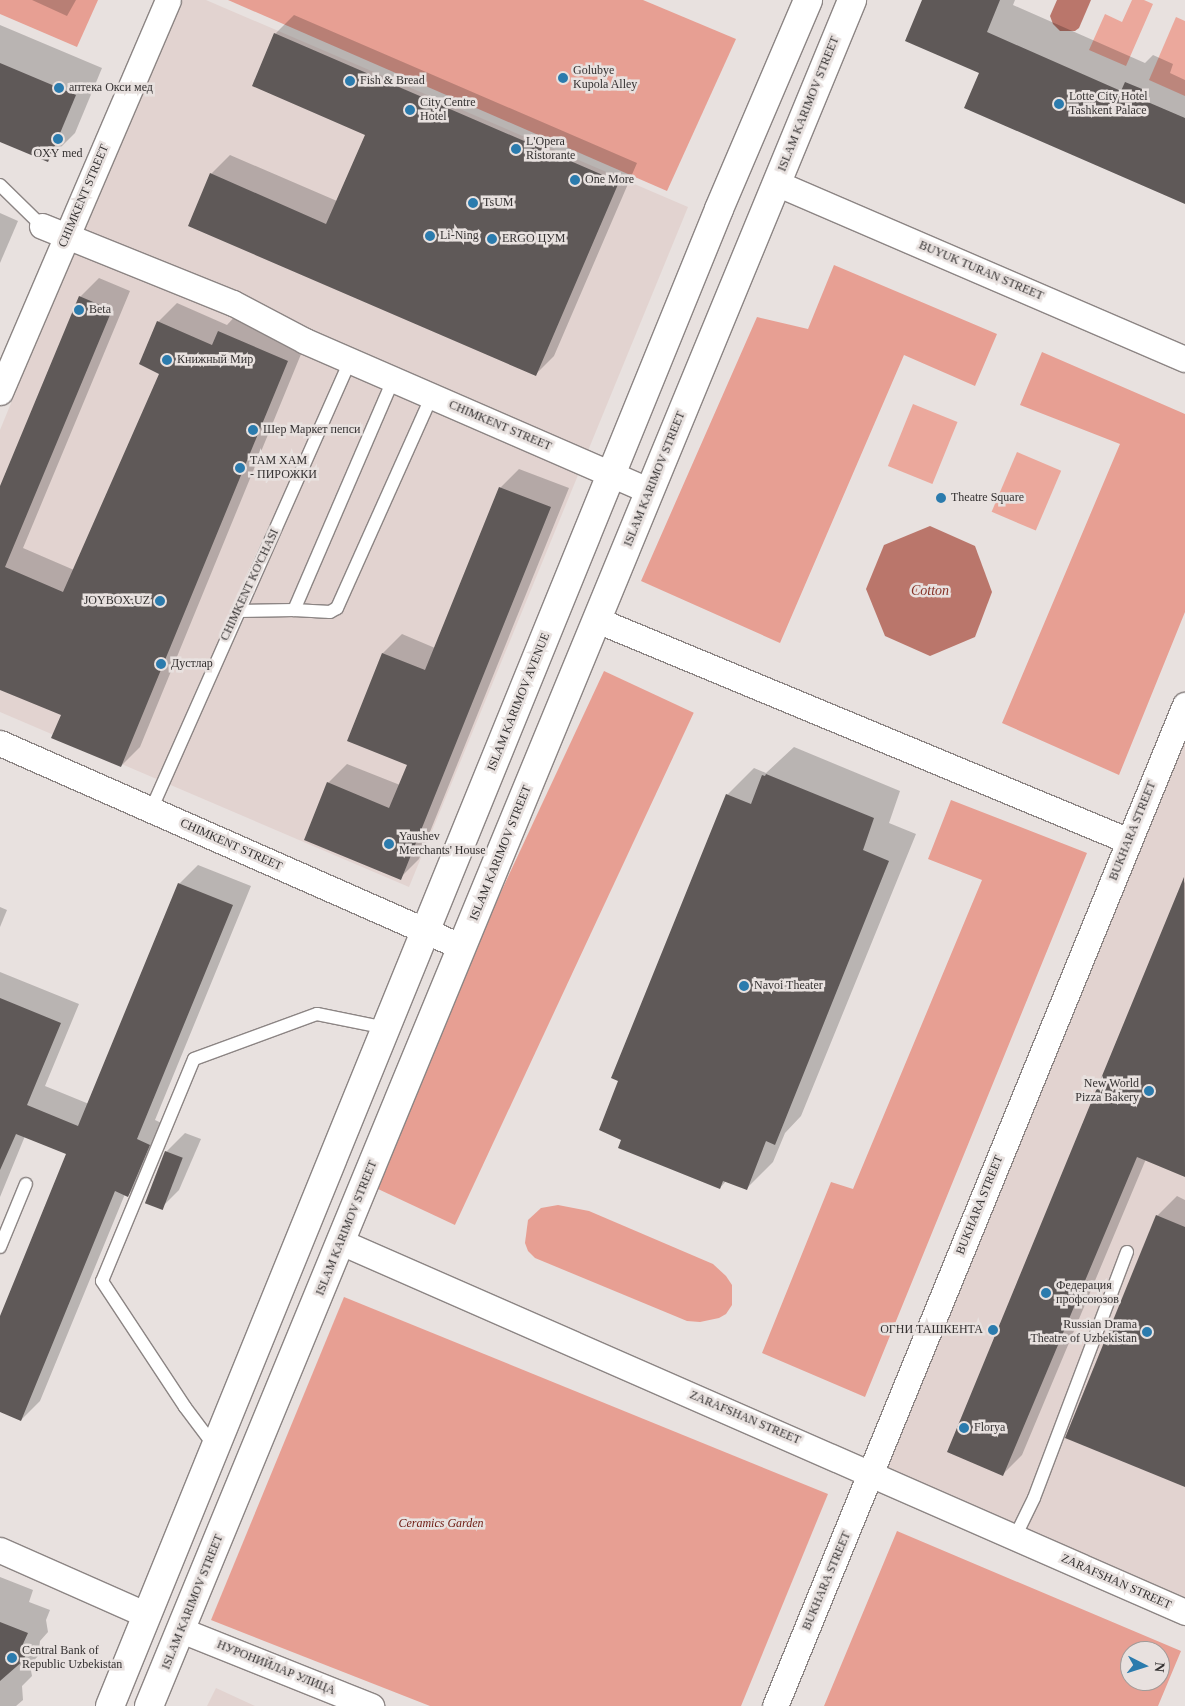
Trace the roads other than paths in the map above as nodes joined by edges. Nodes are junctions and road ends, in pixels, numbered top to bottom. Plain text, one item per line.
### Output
1 (168, 0) edge
2 (808, 0) edge
3 (852, 0) edge
4 (776, 183) junction
5 (0, 185) edge
6 (42, 226) joint
7 (66, 237) junction
8 (1185, 359) edge
9 (350, 361) junction
10 (393, 380) junction
11 (0, 392) edge
12 (432, 396) junction
13 (612, 474) junction
14 (650, 491) junction
15 (294, 610) junction
16 (238, 611) junction
17 (597, 620) junction
18 (1185, 705) edge
19 (0, 744) edge
20 (151, 810) junction
21 (1128, 841) junction
22 (426, 931) junction
23 (462, 947) junction
24 (386, 1028) junction
25 (26, 1184) dead end
26 (305, 1227) junction
27 (341, 1242) junction
28 (0, 1247) edge
29 (1126, 1252) dead end
30 (216, 1447) junction
31 (871, 1473) junction
32 (1015, 1537) junction
33 (0, 1550) edge
34 (1185, 1612) edge
35 (147, 1615) junction
36 (181, 1630) junction
37 (110, 1706) edge
38 (149, 1706) edge
39 (371, 1706) edge
40 (775, 1706) edge

1 - 7 street, CHIMKENT STREET
2 - 13 main road
3 - 4 main road, ISLAM KARIMOV STREET
4 - 8 street, BUYUK TURAN STREET
4 - 14 main road, ISLAM KARIMOV STREET
5 - 6 lane
6 - 7 street, CHIMKENT STREET
7 - 9 street, CHIMKENT STREET
7 - 11 street, CHIMKENT STREET
9 - 10 street, CHIMKENT STREET
9 - 16 lane, CHIMKENT KO'CHASI
10 - 12 street, CHIMKENT STREET
10 - 15 lane
12 - 13 street, CHIMKENT STREET
12 - 15 lane
13 - 14 street, CHIMKENT STREET
13 - 22 main road, ISLAM KARIMOV AVENUE
14 - 17 main road, ISLAM KARIMOV STREET
15 - 16 lane
16 - 20 lane, CHIMKENT KO'CHASI
17 - 21 street
17 - 23 main road, ISLAM KARIMOV STREET
18 - 21 street, BUKHARA STREET
19 - 20 street, CHIMKENT STREET
20 - 22 street, CHIMKENT STREET
21 - 31 street, BUKHARA STREET
22 - 23 street, CHIMKENT STREET
22 - 24 main road
23 - 27 main road, ISLAM KARIMOV STREET
24 - 26 main road
24 - 30 lane
25 - 28 lane
26 - 27 main road, ZARAFSHAN STREET
26 - 30 main road
27 - 31 street, ZARAFSHAN STREET
27 - 36 main road, ISLAM KARIMOV STREET
29 - 32 lane
30 - 35 main road
31 - 32 street, ZARAFSHAN STREET
31 - 40 street, BUKHARA STREET
32 - 34 street, ZARAFSHAN STREET
33 - 35 street
35 - 37 main road
36 - 38 main road, ISLAM KARIMOV STREET
36 - 39 street, НУРОНИЙЛАР УЛИЦА

